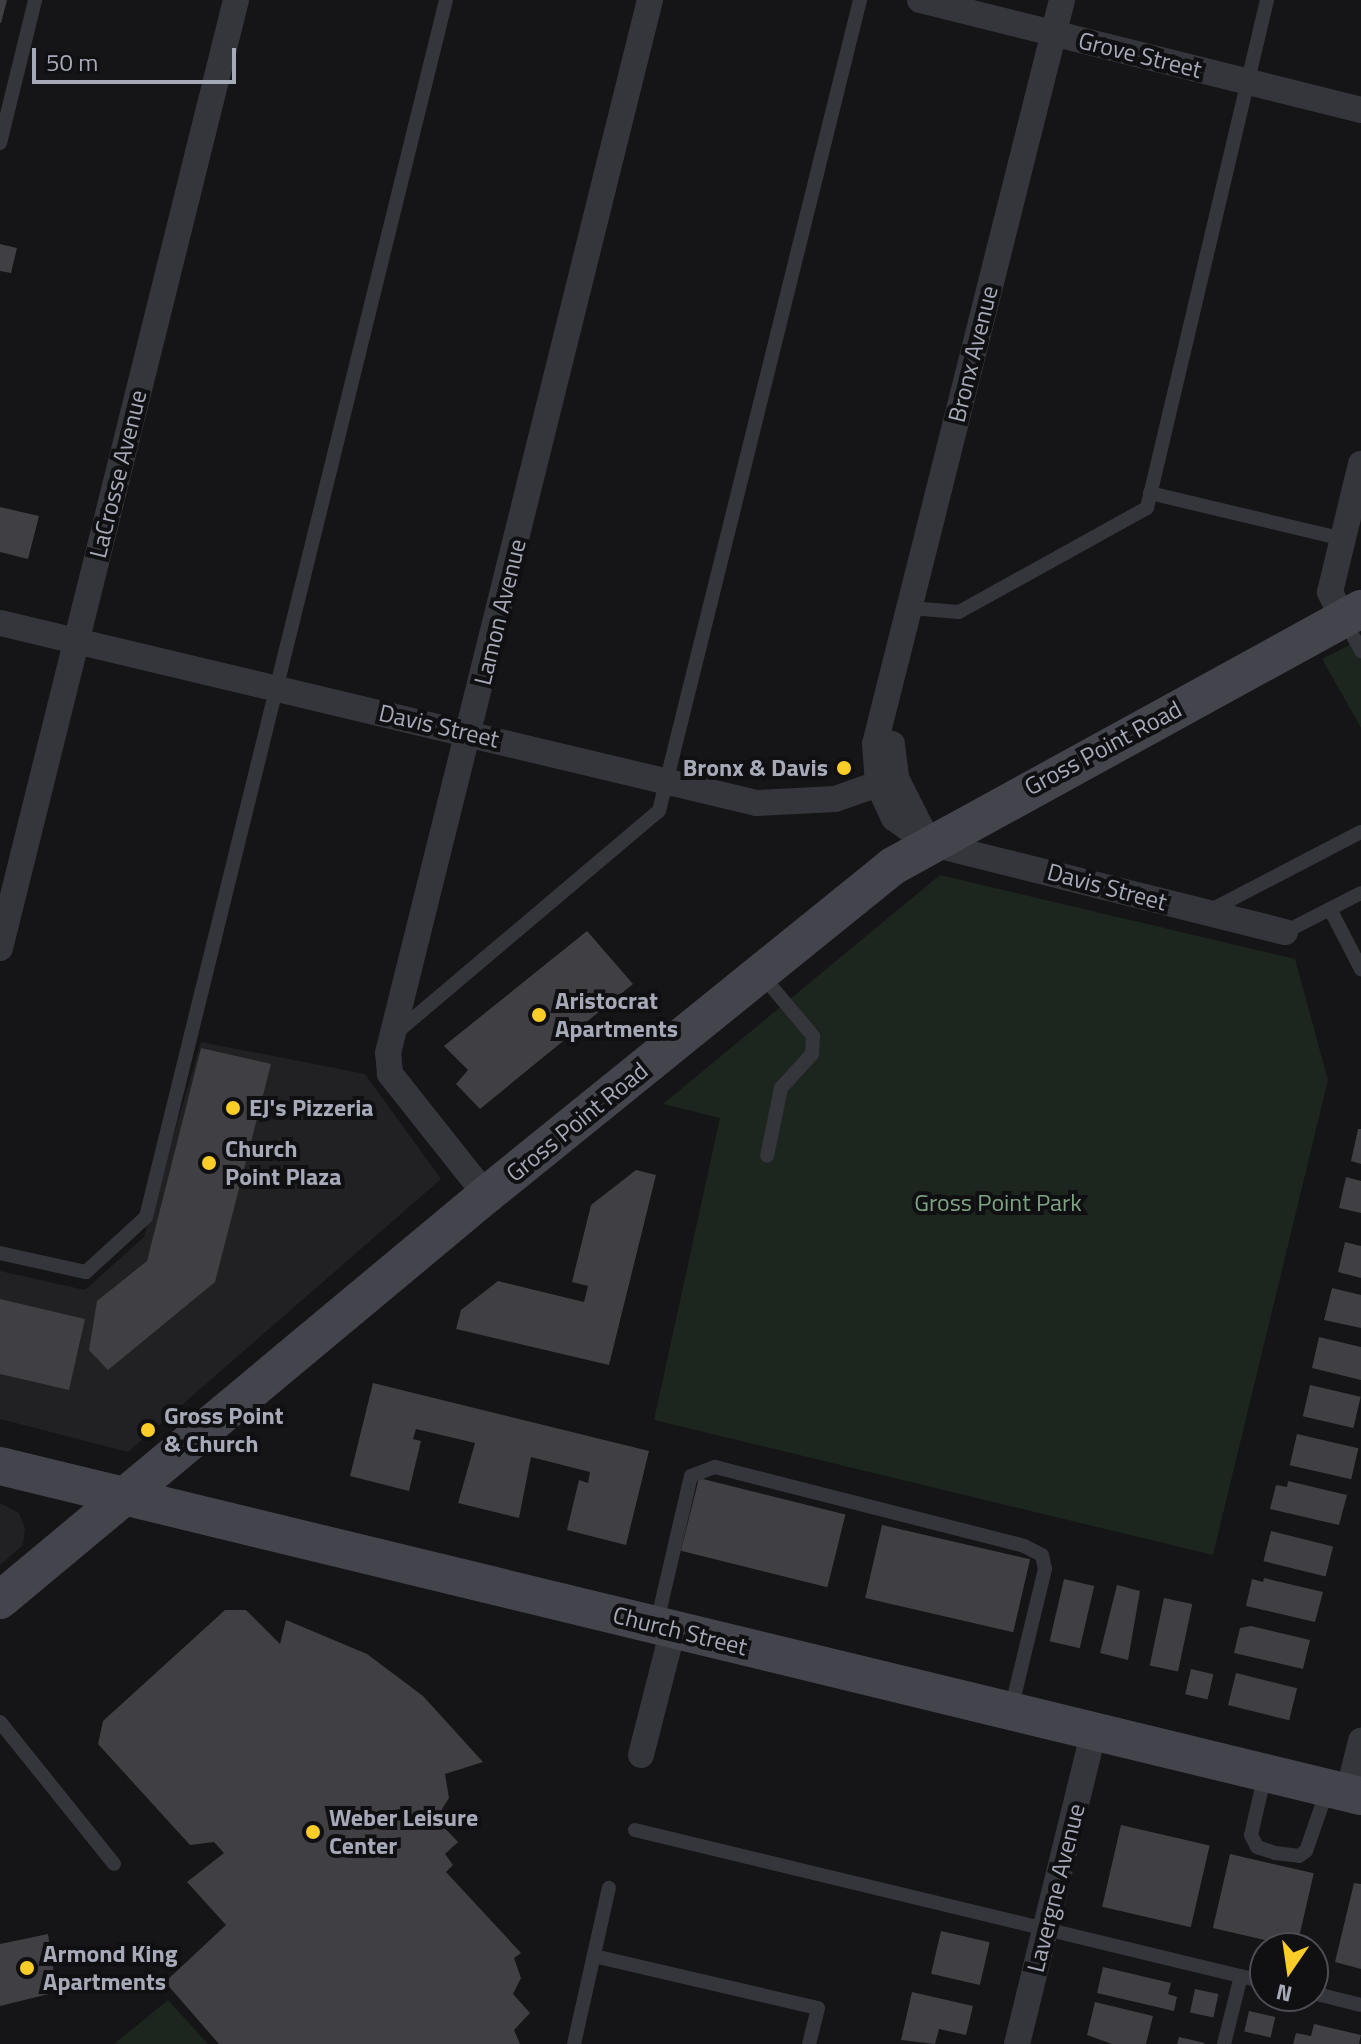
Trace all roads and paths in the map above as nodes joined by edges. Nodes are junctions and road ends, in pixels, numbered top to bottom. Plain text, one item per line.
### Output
1 (35, 0) edge
2 (236, 0) edge
3 (446, 0) edge
4 (650, 0) edge
5 (860, 0) edge
6 (920, 0) edge
7 (1062, 0) edge
8 (1267, 0) edge
9 (1053, 33) junction
10 (1247, 81) junction
11 (1361, 110) edge
12 (0, 143) edge
13 (1361, 464) edge
14 (1150, 493) junction
15 (1343, 539) junction
16 (910, 608) junction
17 (1352, 613) edge
18 (0, 623) edge
19 (76, 641) junction
20 (1361, 651) edge
21 (277, 688) junction
22 (888, 709) junction
23 (470, 733) junction
24 (666, 779) junction
25 (878, 784) junction
26 (1361, 832) edge
27 (928, 843) junction
28 (1361, 893) edge
29 (1330, 909) junction
30 (1206, 913) junction
31 (1285, 932) joint
32 (0, 948) edge
33 (1361, 969) edge
34 (760, 974) junction
35 (393, 1035) junction
36 (767, 1156) dead end
37 (486, 1195) junction
38 (0, 1253) edge
39 (0, 1466) edge
40 (128, 1497) junction
41 (1, 1598) edge
42 (664, 1627) junction
43 (1011, 1711) junction
44 (0, 1722) edge
45 (1094, 1731) junction
46 (1361, 1741) edge
47 (641, 1755) dead end
48 (1266, 1773) junction
49 (1346, 1792) edge
50 (635, 1830) dead end
51 (114, 1864) dead end
52 (609, 1888) dead end
53 (1045, 1931) junction
54 (594, 1956) junction
55 (1241, 1976) junction
56 (1249, 1978) edge
57 (1329, 1997) edge
58 (1361, 2005) edge
59 (574, 2044) edge
60 (809, 2044) edge
61 (1017, 2044) edge
62 (1224, 2044) edge

1 - 12 lane
2 - 19 street, LaCrosse Avenue
3 - 21 lane
4 - 23 street, Lamon Avenue
5 - 24 lane
6 - 9 street, Grove Street
7 - 9 street, Bronx Avenue
8 - 10 lane
9 - 10 street, Grove Street
9 - 16 street, Bronx Avenue
10 - 11 street, Grove Street
10 - 14 lane
13 - 15 street
14 - 15 lane
14 - 16 lane
15 - 17 street
16 - 22 street, Bronx Avenue
17 - 20 lane
17 - 27 main road, Gross Point Road
18 - 19 street, Davis Street
19 - 21 street, Davis Street
19 - 32 street, LaCrosse Avenue
21 - 23 street, Davis Street
21 - 38 lane
22 - 25 street, Bronx Avenue
22 - 27 street, Bronx Avenue
23 - 24 street, Davis Street
23 - 35 street, Lamon Avenue
24 - 25 street, Davis Street
24 - 35 lane
25 - 27 street, Bronx Avenue
26 - 30 lane
27 - 30 street, Davis Street
27 - 34 main road, Gross Point Road
28 - 29 lane
29 - 31 lane
29 - 33 lane
30 - 31 street, Davis Street
34 - 36 lane
34 - 37 main road, Gross Point Road
35 - 37 street, Lamon Avenue
37 - 40 main road, Gross Point Road
39 - 40 main road, Church Street
40 - 41 main road, Gross Point Road
40 - 42 main road, Church Street
42 - 43 main road, Church Street
42 - 43 lane
42 - 47 street
43 - 45 main road, Church Street
44 - 51 lane
45 - 48 main road, Church Street
45 - 53 street, Lavergne Avenue
46 - 49 street
48 - 49 main road, Church Street
48 - 49 lane
50 - 53 lane
52 - 54 lane
53 - 55 lane
53 - 61 street, Lavergne Avenue
54 - 59 lane
54 - 60 lane
55 - 56 lane
55 - 62 lane
57 - 58 lane

